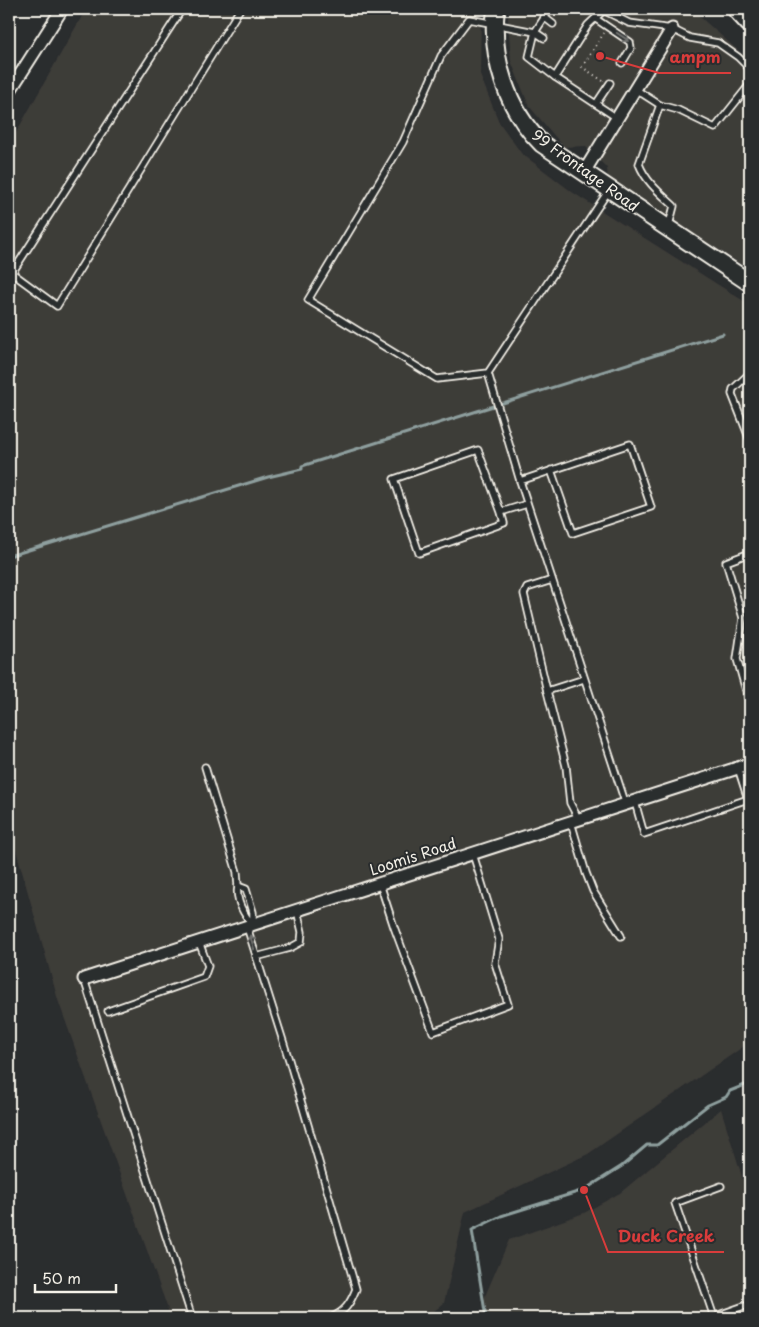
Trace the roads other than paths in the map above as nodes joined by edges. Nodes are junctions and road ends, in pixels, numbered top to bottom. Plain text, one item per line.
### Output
1 (62, 9) edge
2 (182, 9) edge
3 (240, 9) edge
4 (550, 9) edge
5 (604, 9) edge
6 (738, 9) edge
7 (495, 16) edge
8 (544, 18) junction
9 (596, 19) junction
10 (750, 22) edge
11 (553, 24) dead end
12 (672, 29) junction
13 (535, 32) junction
14 (544, 38) dead end
15 (564, 51) dead end
16 (569, 55) junction
17 (622, 63) dead end
18 (750, 70) edge
19 (555, 77) junction
20 (609, 84) road end
21 (750, 84) edge
22 (635, 89) junction
23 (9, 92) edge
24 (596, 104) junction
25 (660, 105) junction
26 (617, 118) junction
27 (584, 172) junction
28 (609, 190) junction
29 (667, 230) junction
30 (750, 283) edge
31 (488, 373) junction
32 (750, 373) edge
33 (750, 440) edge
34 (551, 470) junction
35 (520, 481) junction
36 (527, 504) junction
37 (500, 512) junction
38 (750, 553) edge
39 (552, 580) junction
40 (584, 679) junction
41 (547, 691) junction
42 (750, 705) edge
43 (750, 764) edge
44 (205, 767) dead end
45 (738, 768) junction
46 (630, 803) junction
47 (575, 821) junction
48 (473, 854) junction
49 (380, 884) junction
50 (238, 886) junction
51 (297, 910) junction
52 (250, 926) junction
53 (621, 936) dead end
54 (199, 942) junction
55 (256, 957) junction
56 (84, 979) joint
57 (108, 1011) dead end
58 (721, 1186) dead end
59 (750, 1307) edge
60 (192, 1318) edge
61 (330, 1318) edge
62 (712, 1318) edge

1 - 23 street
2 - 3 lane
4 - 8 lane
5 - 9 lane
5 - 12 lane
6 - 10 highway
7 - 13 lane
7 - 27 street, 99 Frontage Road
7 - 31 lane
8 - 11 lane
8 - 13 lane
9 - 16 lane
9 -> 17 lane
12 - 18 lane
12 - 22 street
13 - 14 lane
13 - 19 lane
15 - 16 lane
16 - 19 lane
19 - 24 lane
20 - 24 lane
21 - 25 lane
22 - 25 lane
22 - 26 street
24 - 26 lane
25 - 29 lane
26 - 27 street
27 - 28 street, 99 Frontage Road
28 - 29 street, 99 Frontage Road
28 - 31 lane
29 - 30 street, 99 Frontage Road
31 - 35 lane
32 - 33 lane
34 - 34 lane
34 - 35 lane
35 - 36 lane
36 - 37 lane
36 - 39 lane
37 - 37 lane
38 - 42 lane
39 - 40 lane
39 - 41 lane
40 - 41 lane
40 - 46 lane
41 - 47 lane
43 - 45 street, Loomis Road
44 - 50 lane
45 - 46 street, Loomis Road
45 - 46 lane
46 - 47 street, Loomis Road
47 - 48 street, Loomis Road
47 - 53 lane
48 - 49 street, Loomis Road
48 - 49 lane
49 - 51 street, Loomis Road
50 - 52 lane
50 - 52 lane
51 - 52 street, Loomis Road
51 - 55 lane
52 - 54 street, Loomis Road
55 -> 52 lane
54 - 56 street, Loomis Road
54 - 57 lane
55 - 61 lane
56 - 60 lane
58 - 62 lane
59 - 62 lane

